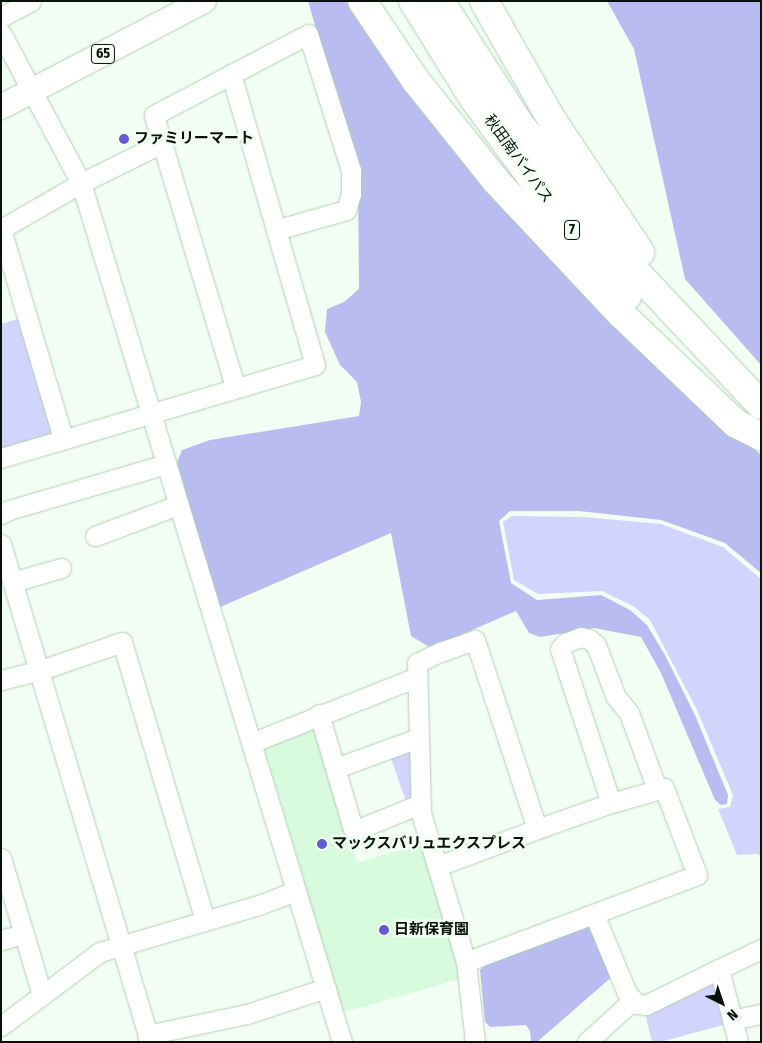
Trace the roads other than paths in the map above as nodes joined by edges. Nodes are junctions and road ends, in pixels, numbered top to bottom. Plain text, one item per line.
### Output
1 (32, 1) edge
2 (204, 1) edge
3 (362, 1) edge
4 (413, 1) edge
5 (440, 1) edge
6 (484, 1) edge
7 (1, 17) edge
8 (1, 33) edge
9 (231, 74) junction
10 (31, 91) junction
11 (1, 108) edge
12 (162, 143) junction
13 (80, 183) junction
14 (1, 229) edge
15 (276, 230) junction
16 (235, 387) junction
17 (761, 393) edge
18 (761, 405) edge
19 (151, 414) junction
20 (761, 436) edge
21 (63, 438) junction
22 (1, 458) edge
23 (166, 464) junction
24 (178, 505) junction
25 (1, 514) edge
26 (95, 536) dead end
27 (1, 544) edge
28 (61, 568) dead end
29 (12, 582) junction
30 (38, 670) junction
31 (417, 677) junction
32 (1, 680) edge
33 (319, 714) junction
34 (418, 738) junction
35 (250, 743) junction
36 (336, 768) junction
37 (657, 789) junction
38 (611, 803) junction
39 (420, 804) junction
40 (537, 829) junction
41 (1, 858) edge
42 (438, 866) junction
43 (295, 891) junction
44 (594, 914) junction
45 (205, 920) junction
46 (24, 934) junction
47 (1, 940) edge
48 (121, 944) junction
49 (761, 949) edge
50 (466, 962) junction
51 (719, 969) junction
52 (326, 988) junction
53 (42, 995) junction
54 (633, 1000) junction
55 (761, 1014) edge
56 (732, 1020) junction
57 (1, 1026) edge
58 (148, 1038) edge
59 (342, 1042) edge
60 (475, 1042) edge
61 (587, 1042) edge
62 (738, 1042) edge

1 - 7 street
2 - 10 main road, 65
3 - 20 highway
4 - 20 highway, 秋田南バイパス / 7
5 - 18 highway, 秋田南バイパス / 7
6 - 17 highway
8 - 10 street
9 - 12 street
9 - 15 street
9 - 15 street
10 - 11 main road, 65
10 - 13 street
12 - 13 street
12 - 16 street
13 - 14 street
13 - 19 street
14 - 21 street
15 - 16 street
16 - 19 street
19 - 21 street
19 - 23 street
21 - 22 street
23 - 24 street
23 - 25 street
24 - 26 street
24 - 35 street
27 - 29 street
28 - 29 street
29 - 30 street
30 - 32 street
30 - 45 street
30 - 48 street
31 - 33 street
31 - 34 street
31 - 40 street
33 - 35 street
33 - 36 street
34 - 36 street
34 - 39 street
35 - 43 street
36 - 39 street
37 - 38 street
37 - 38 street
37 - 44 street
38 - 40 street
39 - 42 street
40 - 42 street
41 - 46 street
42 - 50 street
43 - 45 street
43 - 52 street
44 - 50 street
44 - 54 street
45 - 48 street
46 - 47 street
46 - 53 street
48 - 53 street
48 - 58 street
49 - 51 street
50 - 60 street
51 - 54 street
51 - 56 street
52 - 58 street
52 - 59 street
53 - 57 street
54 - 61 street
55 - 56 street
56 - 62 street

